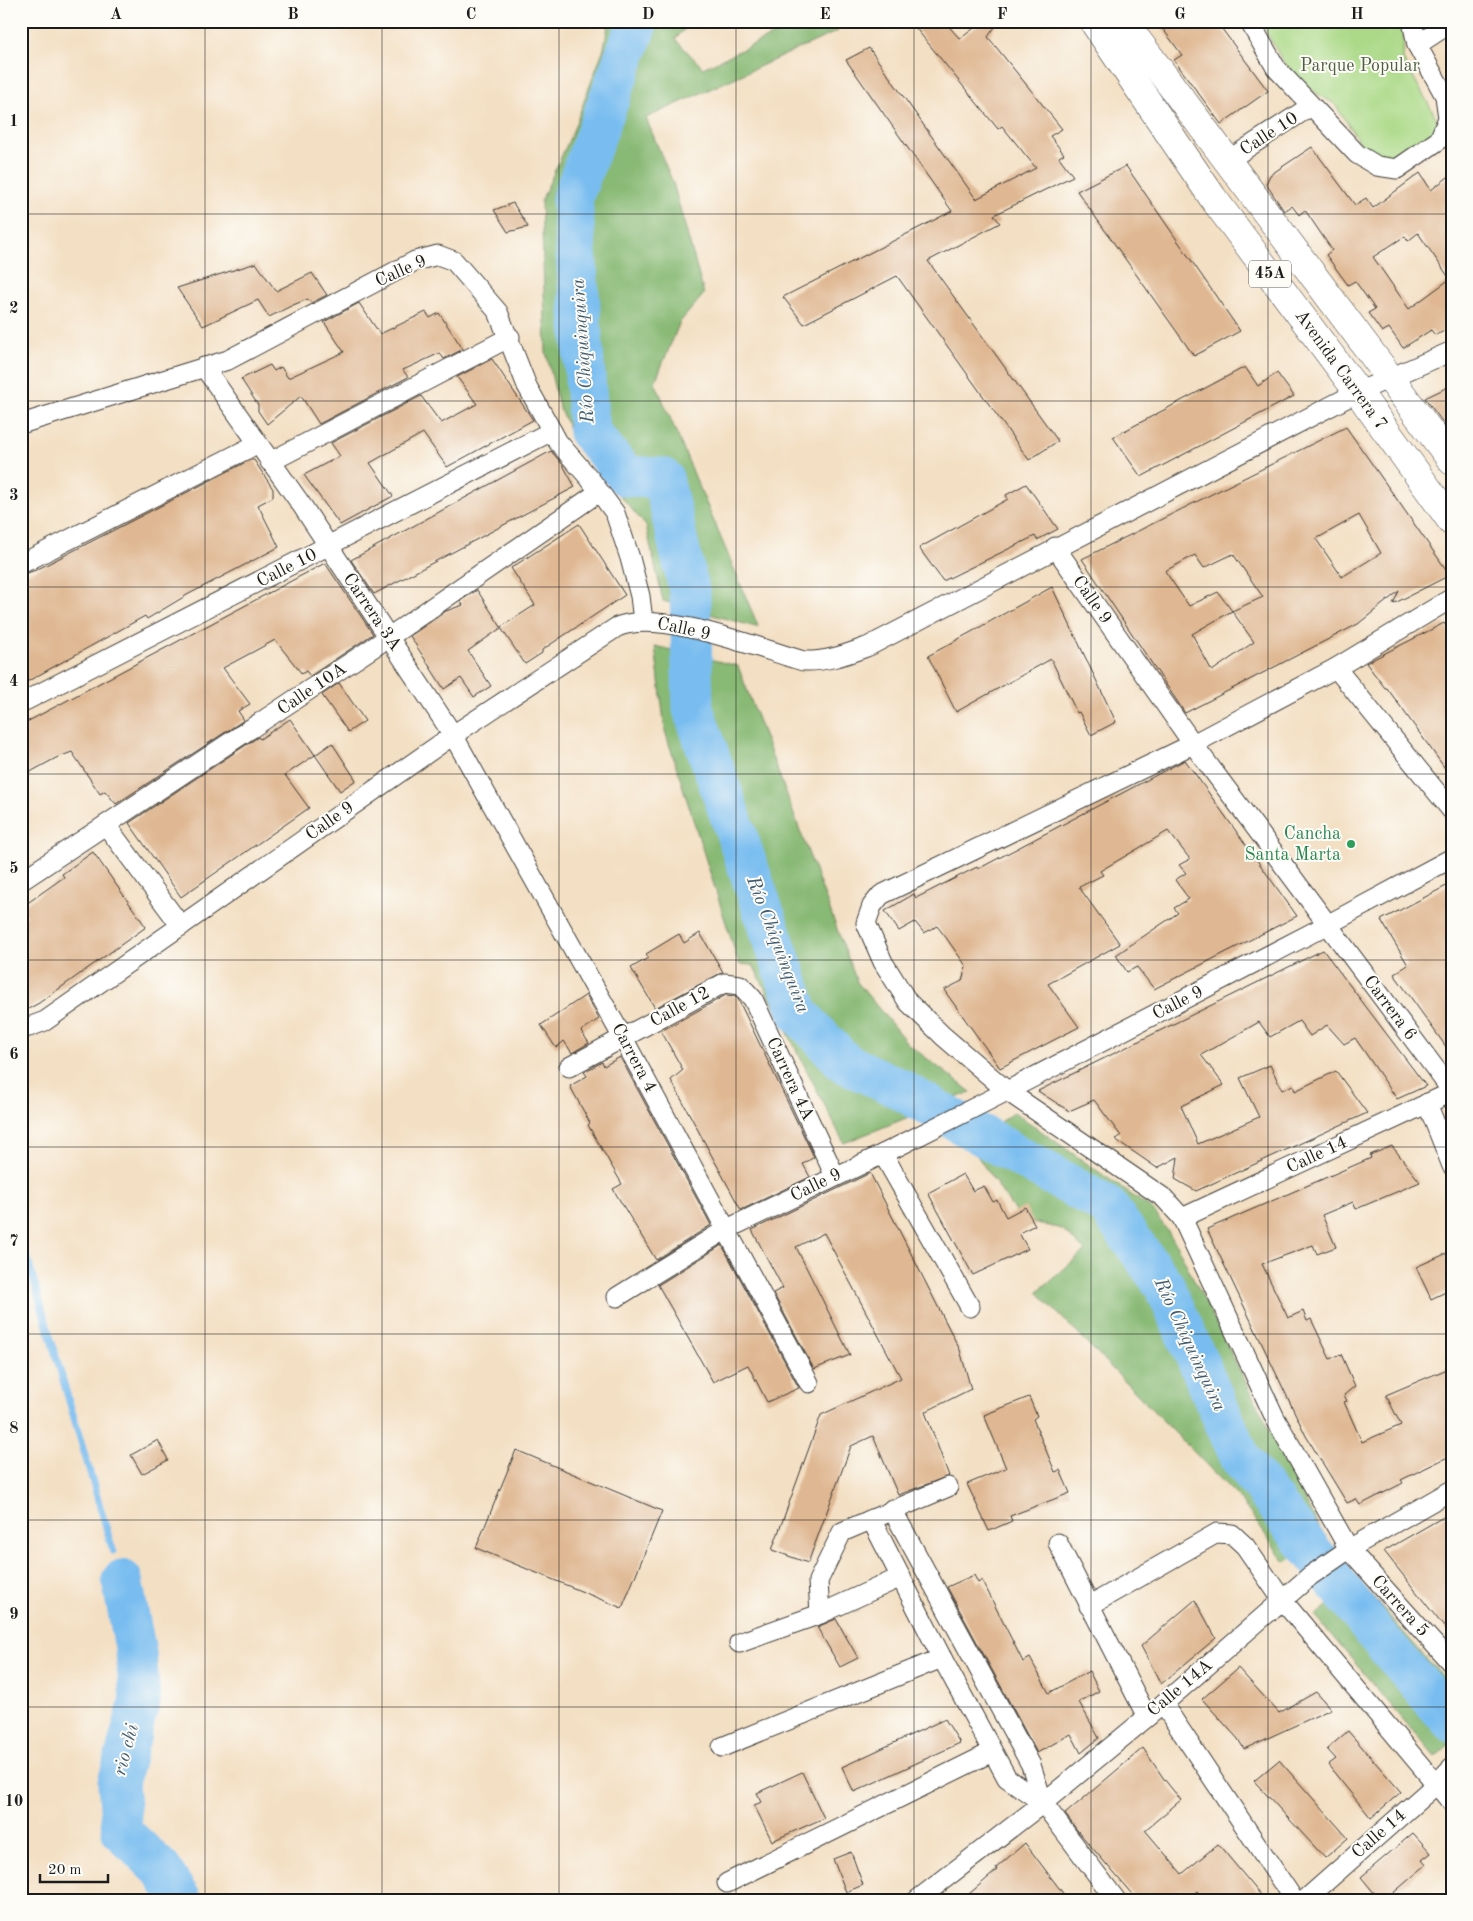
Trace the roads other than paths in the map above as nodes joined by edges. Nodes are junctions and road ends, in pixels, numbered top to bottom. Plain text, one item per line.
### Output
1 (1093, 21) edge
2 (1123, 21) edge
3 (1249, 21) edge
4 (1412, 21) edge
5 (1452, 22) edge
6 (1417, 45) junction
7 (1311, 106) junction
8 (1227, 161) junction
9 (510, 337) junction
10 (1452, 351) edge
11 (204, 367) junction
12 (1391, 378) junction
13 (1358, 392) junction
14 (21, 424) edge
15 (552, 431) junction
16 (257, 444) junction
17 (1452, 461) edge
18 (270, 462) junction
19 (600, 492) junction
20 (1452, 522) edge
21 (328, 547) junction
22 (1055, 548) junction
23 (21, 564) edge
24 (1452, 598) edge
25 (643, 621) junction
26 (389, 637) junction
27 (1336, 668) junction
28 (21, 703) edge
29 (454, 735) junction
30 (1193, 744) junction
31 (1452, 811) edge
32 (106, 825) junction
33 (1452, 858) edge
34 (21, 881) edge
35 (1328, 925) junction
36 (181, 926) junction
37 (740, 985) joint
38 (21, 1028) edge
39 (624, 1038) junction
40 (569, 1067) dead end
41 (1007, 1091) junction
42 (1452, 1092) edge
43 (1427, 1103) junction
44 (883, 1154) junction
45 (1452, 1166) edge
46 (835, 1176) junction
47 (1182, 1218) junction
48 (725, 1230) junction
49 (617, 1297) dead end
50 (970, 1307) dead end
51 (809, 1383) dead end
52 (948, 1487) dead end
53 (1452, 1490) edge
54 (892, 1509) junction
55 (871, 1519) junction
56 (1058, 1543) dead end
57 (1342, 1553) junction
58 (901, 1577) junction
59 (1283, 1601) junction
60 (1089, 1606) junction
61 (820, 1614) junction
62 (739, 1643) dead end
63 (942, 1658) junction
64 (1452, 1664) edge
65 (1164, 1704) junction
66 (1147, 1717) junction
67 (722, 1747) dead end
68 (992, 1752) junction
69 (1452, 1767) edge
70 (1435, 1783) junction
71 (1043, 1803) junction
72 (1452, 1803) edge
73 (727, 1883) dead end
74 (917, 1900) edge
75 (1116, 1900) edge
76 (1294, 1900) edge
77 (1305, 1900) edge

1 - 13 main road, Avenida Carrera 7 / 45A
2 - 8 main road, Avenida Carrera 7 / 45A
3 - 7 street, Calle 10
4 - 6 street, Calle 10
5 - 6 street
6 - 7 street, Calle 10
7 - 8 street, Calle 10
8 - 12 main road, Avenida Carrera 7 / 45A
9 - 11 street, Calle 9
9 - 15 street, Calle 9
9 - 18 street
10 - 12 street, Calle 9
11 - 14 street, Calle 9
11 - 16 street, Carrera 3A
12 - 13 street, Calle 9
12 - 17 main road, Avenida Carrera 7 / 45A
13 - 20 main road, Avenida Carrera 7 / 45A
13 - 22 street, Calle 9
15 - 19 street, Calle 9
15 - 21 street, Calle 10
16 - 18 street, Carrera 3A
16 - 23 street
18 - 21 street, Carrera 3A
19 - 25 street, Calle 9
19 - 26 street, Calle 10A
21 - 26 street, Carrera 3A
21 - 28 street, Calle 10
22 - 25 street, Calle 9
22 - 30 street, Calle 9
24 - 27 street, Carrera 5
25 - 29 street, Calle 9
26 - 29 street, Carrera 3A
26 - 32 street, Calle 10A
27 - 30 street, Carrera 5
27 - 31 street
29 - 36 street, Calle 9
29 - 39 street, Carrera 4
30 - 35 street, Calle 9
30 - 41 street, Carrera 5
32 - 34 street, Calle 10A
32 - 36 street
33 - 35 street
35 - 41 street, Calle 9
35 - 42 street, Carrera 6
36 - 38 street, Calle 9
37 - 39 street, Calle 12
37 - 46 street, Carrera 4A
39 - 40 street, Calle 12
39 - 48 street, Carrera 4
41 - 44 street, Calle 9
41 - 47 street, Carrera 5
42 - 43 street, Calle 14
43 - 45 street
43 - 47 street, Calle 14
44 - 46 street, Calle 9
44 - 50 street
46 - 48 street, Calle 9
47 - 57 street, Carrera 5
48 - 49 street, Calle 9
48 - 51 street, Carrera 4
52 - 54 street
53 - 57 street, Calle 14A
54 - 55 street
54 - 71 street
55 - 58 street
55 - 61 street
56 - 60 street
57 - 59 street, Calle 14A
57 - 64 street, Carrera 5
58 - 61 street
58 - 63 street
59 - 60 street
59 - 65 street, Calle 14A
59 - 70 street
60 - 66 street
61 - 62 street
63 - 67 street
63 - 68 street
65 - 66 street, Calle 14A
65 - 76 street
66 - 71 street, Calle 14A
68 - 71 street
68 - 73 street
69 - 70 street, Calle 14
70 - 72 street
70 - 77 street, Calle 14
71 - 74 street, Calle 14A
71 - 75 street

